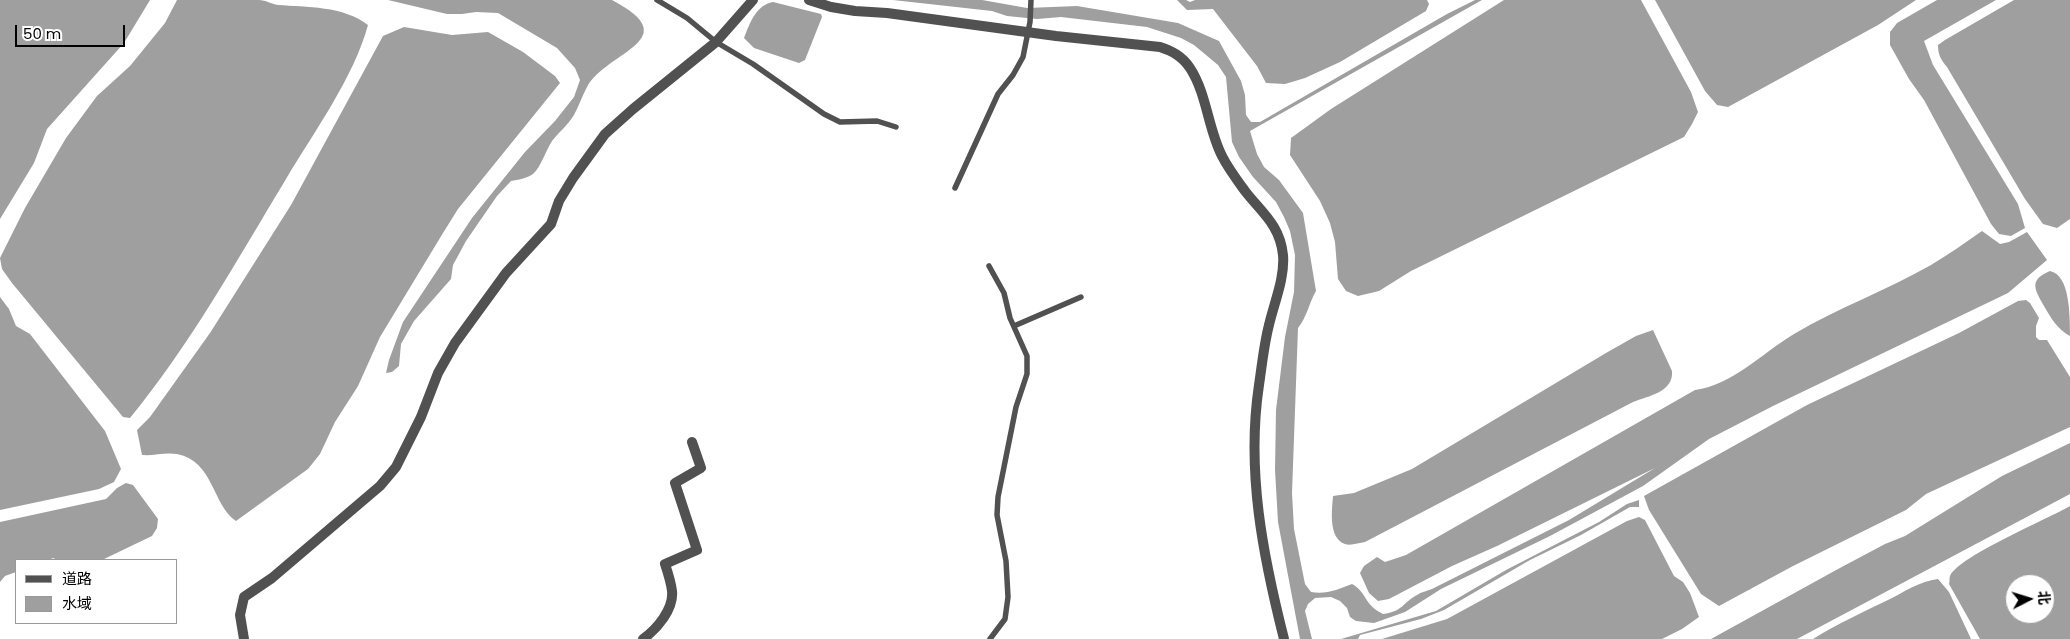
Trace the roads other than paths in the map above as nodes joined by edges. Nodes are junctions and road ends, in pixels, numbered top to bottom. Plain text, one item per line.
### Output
1 (657, 0) edge
2 (753, 0) edge
3 (809, 0) edge
4 (1031, 1) edge
5 (1029, 27) junction
6 (716, 42) junction
7 (896, 127) dead end
8 (955, 188) dead end
9 (989, 266) dead end
10 (1081, 297) dead end
11 (1014, 326) junction
12 (692, 442) dead end
13 (244, 639) edge
14 (643, 639) edge
15 (990, 639) edge
16 (1284, 639) edge

1 - 6 lane
2 - 6 street
3 - 5 street
4 - 5 lane
5 - 8 lane
5 - 16 street
6 - 7 lane
6 - 13 street
9 - 11 lane
10 - 11 lane
11 - 15 lane
12 - 14 street

